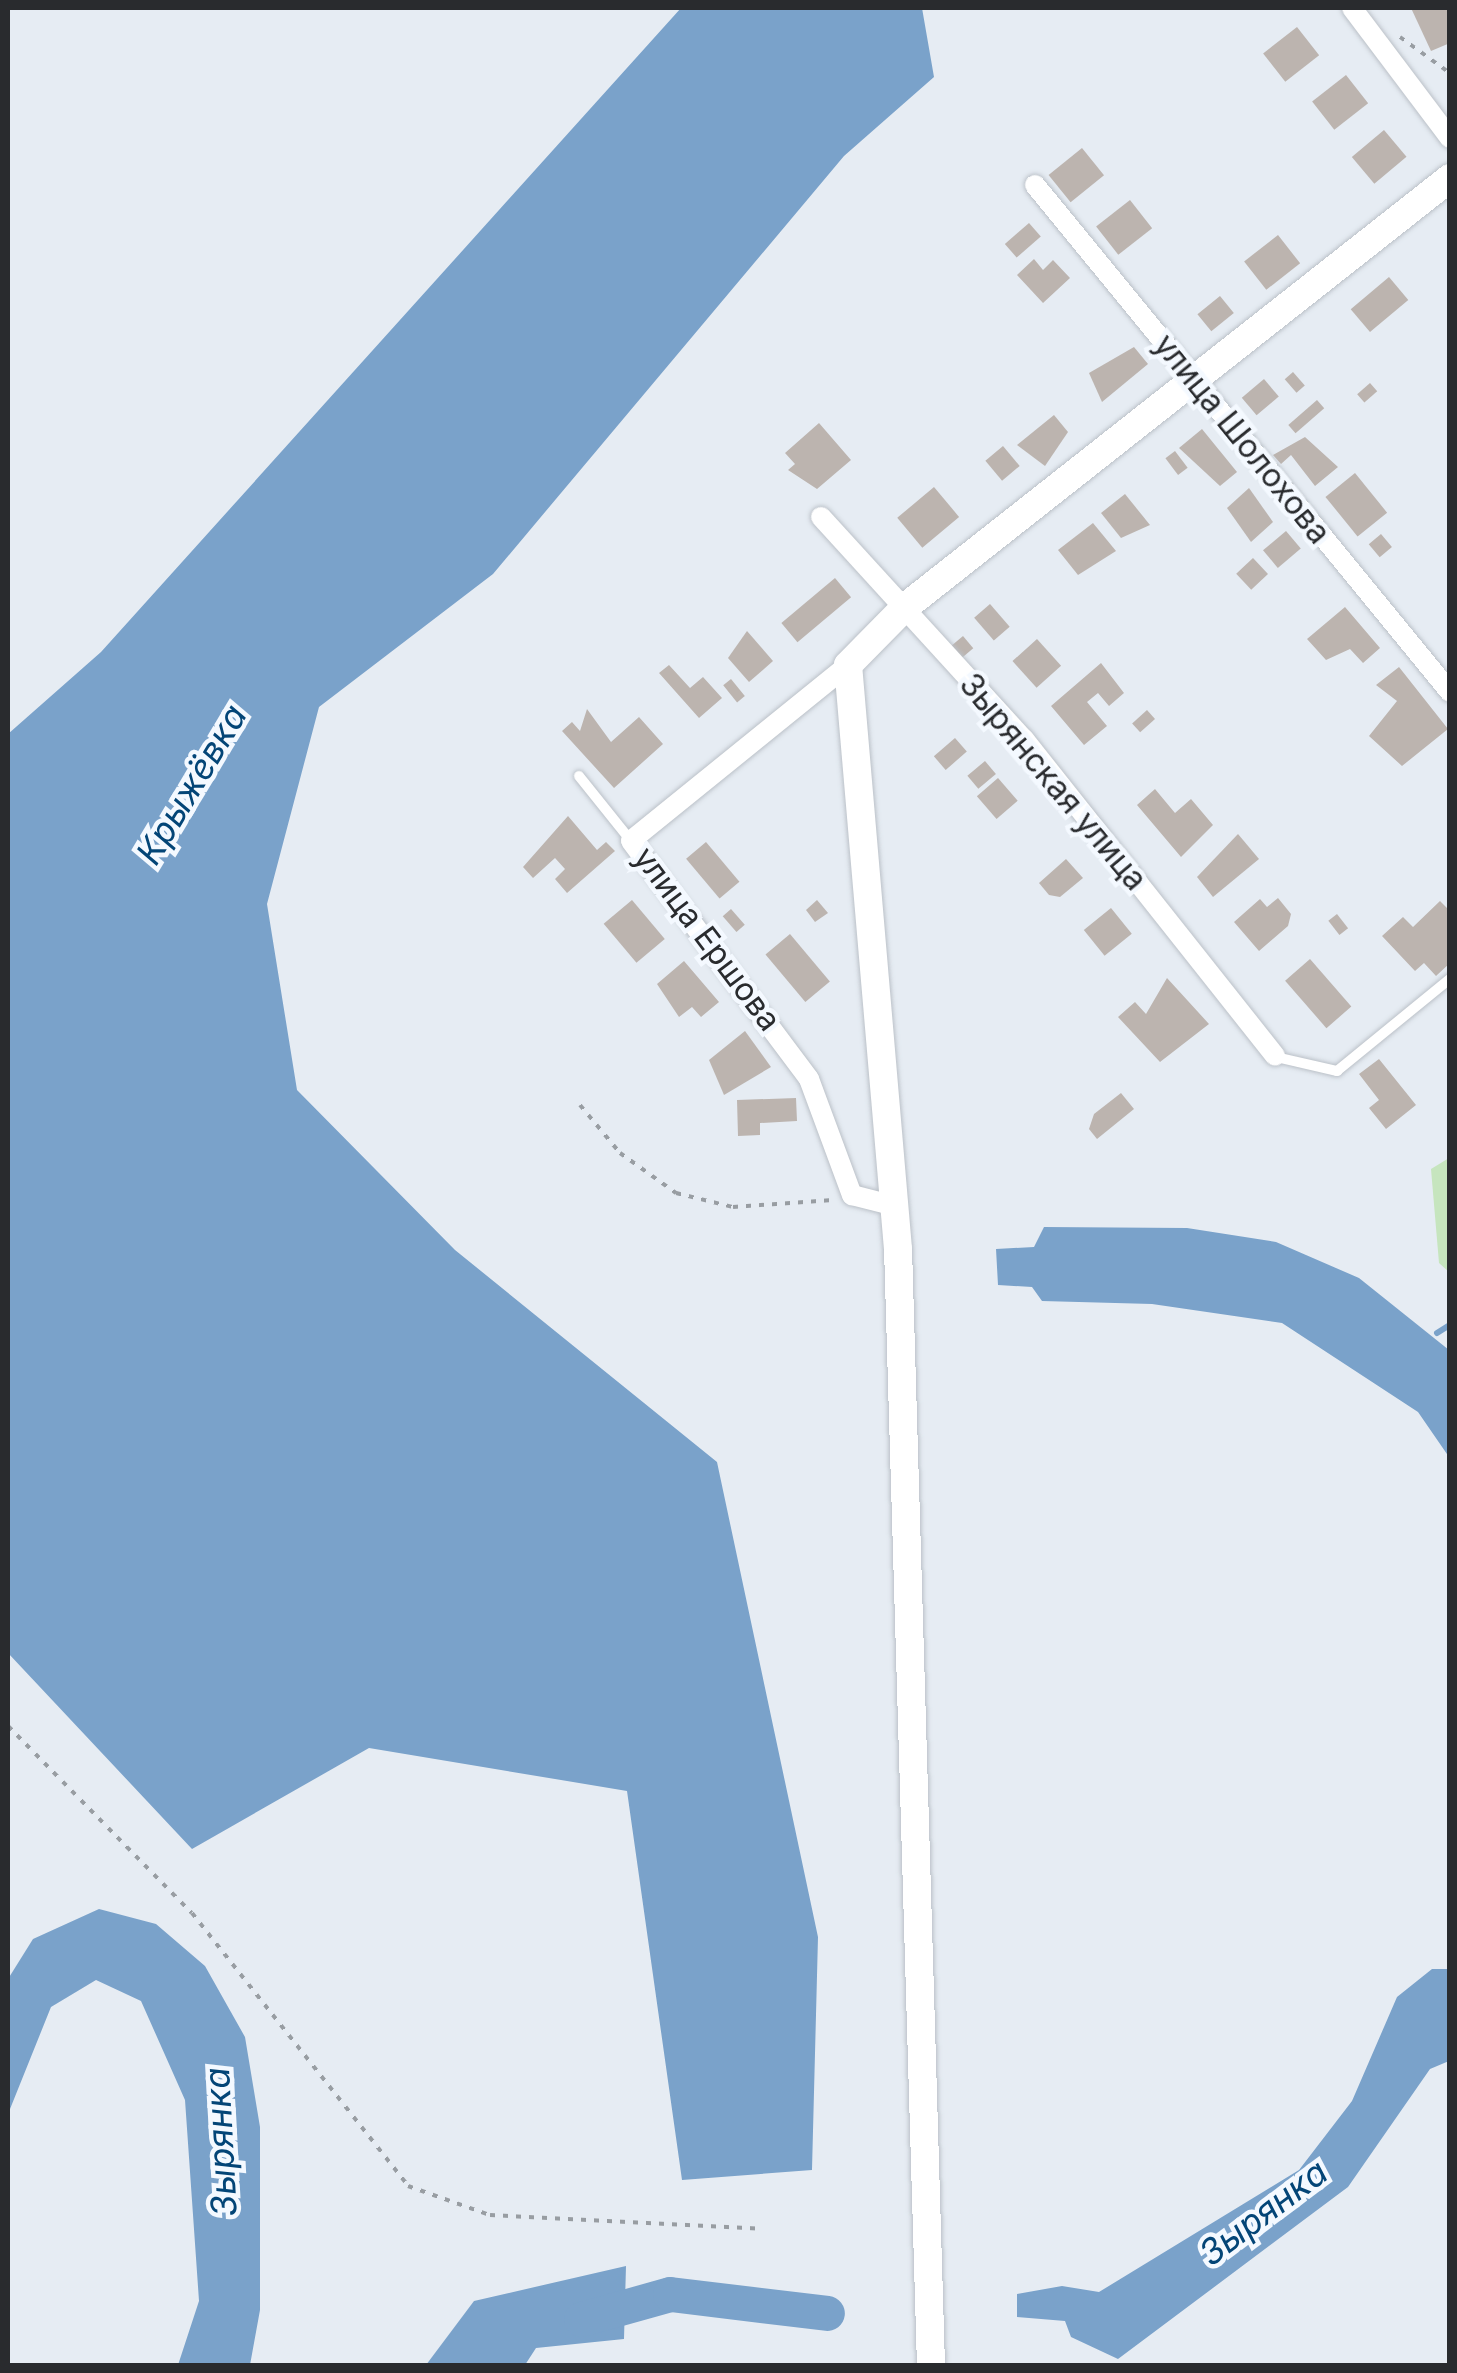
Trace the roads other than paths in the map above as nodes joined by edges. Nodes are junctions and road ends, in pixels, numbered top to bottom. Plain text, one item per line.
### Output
1 (1352, 8) edge
2 (1450, 138) edge
3 (1450, 178) edge
4 (1035, 185) dead end
5 (1193, 380) junction
6 (820, 517) dead end
7 (904, 608) junction
8 (848, 665) junction
9 (1450, 692) edge
10 (580, 776) dead end
11 (630, 841) junction
12 (1450, 979) edge
13 (1275, 1056) joint
14 (896, 1206) junction
15 (931, 2366) edge

1 - 2 street
3 - 5 main road
4 - 5 street, улица Шолохова
5 - 7 main road
5 - 9 street, улица Шолохова
6 - 7 street, Зырянская улица
7 - 8 main road
7 - 13 street, Зырянская улица
8 - 11 street, улица Ершова
8 - 14 main road
10 - 11 lane
11 - 14 street, улица Ершова
12 - 13 lane
14 - 15 main road

